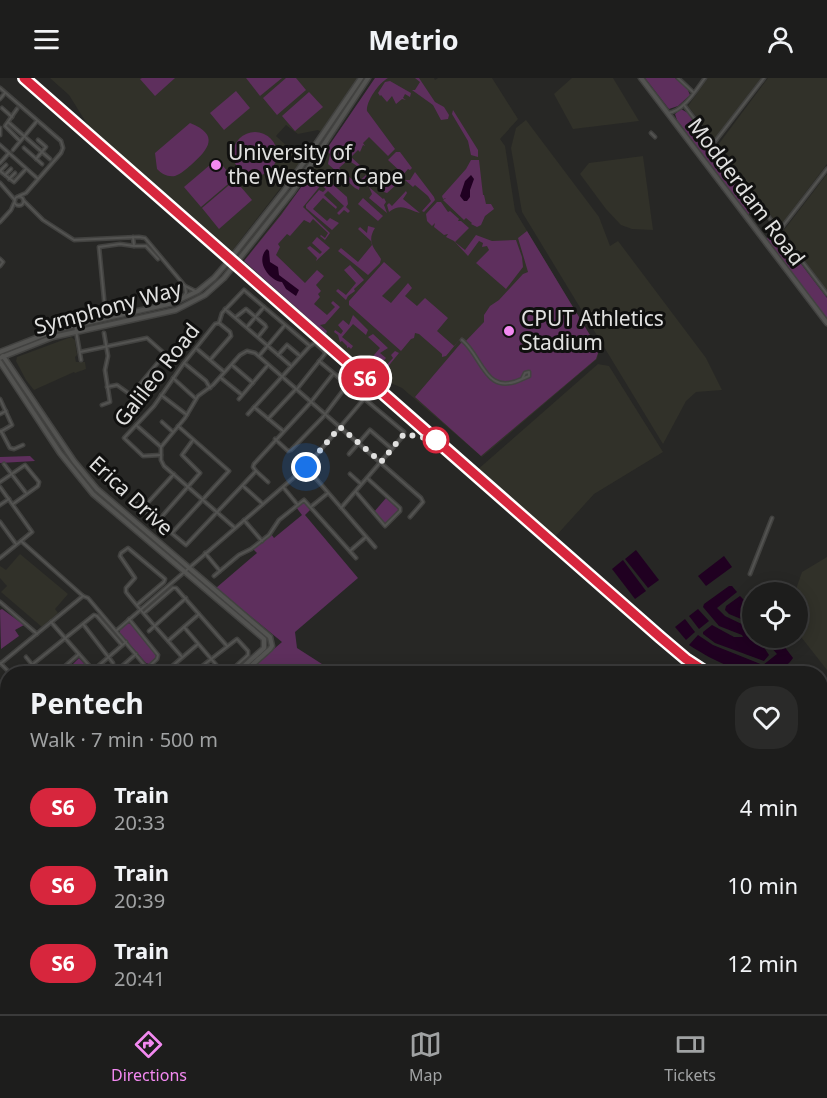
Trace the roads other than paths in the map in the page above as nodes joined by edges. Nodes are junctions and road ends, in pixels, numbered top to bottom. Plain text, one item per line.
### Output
1 (361, 78) edge
2 (368, 78) edge
3 (641, 78) edge
4 (678, 78) edge
5 (688, 78) edge
6 (705, 78) edge
7 (764, 78) edge
8 (684, 83) junction
9 (0, 88) edge
10 (5, 93) junction
11 (694, 93) junction
12 (0, 99) edge
13 (684, 105) junction
14 (2, 108) dead end
15 (18, 109) dead end
16 (670, 115) junction
17 (12, 117) junction
18 (38, 121) junction
19 (8, 122) junction
20 (0, 128) edge
21 (651, 133) dead end
22 (0, 135) edge
23 (24, 136) junction
24 (655, 136) dead end
25 (38, 140) dead end
26 (20, 141) junction
27 (713, 144) junction
28 (0, 145) edge
29 (24, 148) dead end
30 (12, 150) dead end
31 (42, 152) junction
32 (9, 153) junction
33 (36, 159) junction
34 (50, 159) dead end
35 (0, 163) edge
36 (42, 164) dead end
37 (6, 165) dead end
38 (10, 169) dead end
39 (27, 169) junction
40 (827, 169) edge
41 (0, 171) edge
42 (15, 173) dead end
43 (5, 175) junction
44 (9, 179) junction
45 (38, 179) junction
46 (0, 183) edge
47 (26, 193) junction
48 (17, 199) junction
49 (24, 200) junction
50 (20, 205) junction
51 (29, 208) junction
52 (11, 210) junction
53 (0, 222) edge
54 (779, 231) junction
55 (133, 237) junction
56 (134, 246) junction
57 (158, 259) dead end
58 (0, 260) edge
59 (0, 266) edge
60 (184, 286) junction
61 (198, 291) junction
62 (827, 294) edge
63 (264, 307) junction
64 (105, 309) dead end
65 (225, 309) junction
66 (142, 310) junction
67 (256, 317) junction
68 (236, 318) junction
69 (218, 323) junction
70 (827, 323) edge
71 (75, 325) junction
72 (285, 325) junction
73 (246, 327) junction
74 (77, 333) junction
75 (104, 333) dead end
76 (258, 337) junction
77 (462, 340) dead end
78 (106, 346) junction
79 (268, 346) junction
80 (310, 346) junction
81 (196, 348) junction
82 (80, 352) junction
83 (1, 355) edge
84 (278, 355) junction
85 (259, 356) junction
86 (301, 356) junction
87 (81, 360) dead end
88 (210, 360) junction
89 (319, 361) junction
90 (184, 363) junction
91 (232, 364) junction
92 (268, 365) junction
93 (292, 367) junction
94 (224, 372) junction
95 (333, 374) junction
96 (220, 377) junction
97 (283, 377) junction
98 (173, 378) junction
99 (522, 379) dead end
100 (253, 383) junction
101 (348, 384) junction
102 (107, 387) junction
103 (210, 388) junction
104 (297, 389) junction
105 (161, 395) junction
106 (242, 395) junction
107 (195, 398) junction
108 (0, 399) edge
109 (239, 399) dead end
110 (364, 399) junction
111 (311, 402) junction
112 (102, 405) dead end
113 (254, 406) junction
114 (6, 411) junction
115 (0, 414) edge
116 (248, 414) dead end
117 (325, 414) junction
118 (187, 415) junction
119 (268, 419) junction
120 (162, 422) dead end
121 (136, 425) junction
122 (178, 426) junction
123 (374, 426) dead end
124 (340, 427) junction
125 (370, 430) junction
126 (283, 431) junction
127 (1, 432) edge
128 (173, 432) junction
129 (193, 440) junction
130 (275, 440) junction
131 (359, 443) junction
132 (23, 445) dead end
133 (161, 447) junction
134 (392, 449) junction
135 (349, 454) dead end
136 (161, 455) junction
137 (381, 462) junction
138 (4, 464) dead end
139 (306, 467) junction
140 (256, 471) junction
141 (11, 474) junction
142 (174, 474) junction
143 (350, 474) dead end
144 (367, 478) junction
145 (0, 482) edge
146 (268, 482) dead end
147 (362, 484) junction
148 (243, 486) junction
149 (0, 487) edge
150 (189, 487) junction
151 (283, 487) junction
152 (328, 492) junction
153 (356, 492) junction
154 (26, 494) junction
155 (9, 499) junction
156 (203, 500) junction
157 (135, 503) dead end
158 (263, 504) junction
159 (297, 504) junction
160 (0, 505) edge
161 (12, 505) junction
162 (312, 506) junction
163 (341, 508) junction
164 (142, 509) junction
165 (218, 512) junction
166 (410, 517) dead end
167 (772, 518) dead end
168 (244, 520) junction
169 (0, 522) edge
170 (157, 522) junction
171 (235, 528) junction
172 (171, 534) junction
173 (366, 537) junction
174 (21, 541) junction
175 (262, 541) junction
176 (16, 545) junction
177 (375, 547) dead end
178 (350, 551) junction
179 (205, 553) junction
180 (0, 557) edge
181 (356, 558) dead end
182 (186, 570) junction
183 (220, 571) junction
184 (750, 574) dead end
185 (214, 576) dead end
186 (83, 596) junction
187 (186, 598) junction
188 (1, 605) edge
189 (137, 605) junction
190 (140, 609) junction
191 (144, 613) junction
192 (199, 614) junction
193 (129, 619) junction
194 (51, 622) junction
195 (83, 624) junction
196 (155, 626) junction
197 (184, 627) junction
198 (116, 630) junction
199 (149, 631) dead end
200 (37, 634) junction
201 (66, 639) junction
202 (168, 641) junction
203 (126, 642) junction
204 (198, 644) junction
205 (122, 645) junction
206 (227, 646) junction
207 (79, 654) junction
208 (136, 654) junction
209 (26, 657) dead end
210 (108, 657) junction
211 (182, 657) junction
212 (211, 659) junction
213 (0, 663) edge
214 (113, 663) dead end
215 (33, 664) joint
216 (64, 666) edge
217 (90, 666) edge
218 (98, 666) edge
219 (122, 666) edge
220 (145, 666) edge
221 (149, 666) edge
222 (173, 666) edge
223 (202, 666) edge
224 (218, 666) edge
225 (234, 666) edge
226 (244, 666) edge
227 (251, 666) edge

1 - 61 main road, Symphony Way
2 - 74 main road, Symphony Way
3 - 16 main road, Modderdam Road
4 - 8 street
5 - 8 street
6 - 11 street
7 - 27 street
8 - 11 street
9 - 10 street
10 - 12 street
10 - 18 street
11 - 13 street
13 - 16 street
13 - 27 street
14 - 17 street
15 - 17 street
16 - 70 main road, Modderdam Road
17 - 19 street
18 - 23 street
18 - 45 street
19 - 23 street
19 - 26 street
20 - 22 street
21 - 24 street
23 - 26 street
23 - 31 street
25 - 31 street
26 - 30 street
27 - 54 street
28 - 32 street
29 - 33 street
31 - 33 street
31 - 34 street
32 - 35 street
32 - 39 street
33 - 36 street
37 - 41 street
38 - 43 street
39 - 44 street
39 - 45 street
40 - 54 street
41 - 43 street
42 - 44 street
43 - 44 street
45 - 47 street
46 - 48 street
47 - 48 street
47 - 49 street
48 - 49 street
48 - 50 street
48 - 52 street
49 - 50 street
49 - 51 street
50 - 51 street
50 - 52 street
51 - 55 street
52 - 53 street
54 - 62 street
55 - 56 street
55 - 60 street
56 - 57 street
56 - 64 street
58 - 59 street
60 - 61 street
60 - 66 street
61 - 66 main road, Symphony Way
63 - 65 street, Galileo Road
63 - 67 street
63 - 72 street, Galileo Road
65 - 68 street
65 - 69 street, Galileo Road
66 - 71 main road, Symphony Way
67 - 68 street
67 - 73 street
67 - 76 street
68 - 73 street
69 - 81 street, Galileo Road
69 - 88 street
71 - 74 street
71 - 83 main road, Symphony Way
72 - 79 street
72 - 80 street, Galileo Road
73 - 76 street
74 - 82 street
74 - 83 main road, Symphony Way
75 - 78 street
76 - 79 street
77 - 99 street
78 - 82 street
78 - 102 street
78 - 102 street
79 - 84 street
79 - 85 street
80 - 86 street
80 - 89 street, Galileo Road
81 - 88 street
81 - 90 street, Galileo Road
82 - 87 street
83 - 182 main road, Erica Drive
84 - 86 street
84 - 93 street
85 - 91 street
85 - 92 street
86 - 93 street
88 - 94 street
89 - 95 street
89 - 104 street
90 - 98 street, Galileo Road
90 - 103 street
91 - 94 street
91 - 100 street
92 - 97 street
92 - 100 street
93 - 97 street
94 - 96 street
95 - 101 street
95 - 111 street
96 - 103 street
96 - 106 street
97 - 104 street
97 - 113 street
98 - 105 street, Galileo Road
98 - 107 street
100 - 106 street
101 - 110 street
101 - 117 street
102 - 112 street
103 - 107 street
104 - 111 street
104 - 119 street
105 - 118 street
105 - 121 street, Galileo Road
106 - 109 street
107 - 118 street
108 - 114 street
110 - 124 street
110 - 134 street
111 - 117 street
111 - 126 street
113 - 116 street
113 - 119 street
114 - 115 street
114 - 127 street
117 - 124 street
117 - 130 street
118 - 122 street
119 - 126 street
120 - 128 street
121 - 133 street
121 - 136 street, Galileo Road
122 - 128 street
122 - 129 street
123 - 125 street
124 - 131 street
124 - 139 street
125 - 131 street
125 - 134 street
126 - 130 street
127 - 132 street
128 - 133 street
129 - 150 street
129 - 156 street
130 - 140 street
131 - 135 street
131 - 137 street
133 - 136 street
134 - 137 street
136 - 142 street
137 - 144 street
137 - 166 street
138 - 141 street
139 - 151 street
139 - 152 street
140 - 146 street
140 - 148 street
141 - 145 street
141 - 154 street
141 - 154 street
142 - 150 street
142 - 164 street
143 - 147 street
144 - 147 street
144 - 153 street
147 - 153 street
148 - 158 street
148 - 165 street
149 - 155 street
150 - 156 street
150 - 170 street
151 - 158 street
151 - 159 street
152 - 162 street
152 - 163 street
153 - 163 street
154 - 161 street
155 - 160 street
155 - 161 street
156 - 165 street
156 - 172 street
157 - 164 street
158 - 168 street
159 - 162 street
159 - 175 street
161 - 174 street
162 - 178 street
163 - 173 street
164 - 170 street
165 - 171 street
165 - 172 street
167 - 184 street
168 - 171 street
168 - 175 street
169 - 176 street
170 - 172 street
171 - 179 street
173 - 177 street
173 - 178 street
174 - 176 street
174 - 186 street
175 - 183 street
176 - 180 street
178 - 181 street
179 - 182 street
179 - 183 street
182 - 190 street
182 - 226 main road, Erica Drive
182 - 227 main road, Erica Drive
183 - 185 street
186 - 194 street
186 - 198 street
187 - 191 street
187 - 192 street
187 - 196 street
188 - 200 street
189 - 189 street
189 - 190 street
190 - 191 street
190 - 193 street
191 - 196 street
192 - 197 street
192 - 206 street
193 - 198 street
193 - 221 street
194 - 200 street
194 - 201 street
195 - 201 street
195 - 205 street
195 - 210 street
196 - 199 street
196 - 202 street
197 - 202 street
197 - 204 street
198 - 203 street
200 - 213 street
201 - 207 street
201 - 215 street
202 - 211 street
203 - 205 street
203 - 208 street
204 - 211 street
204 - 212 street
205 - 210 street
206 - 212 street
206 - 225 street
207 - 216 street
207 - 217 street
208 - 219 street
208 - 220 street
209 - 215 street
210 - 214 street
210 - 218 street
211 - 222 street
212 - 223 street
212 - 224 street

